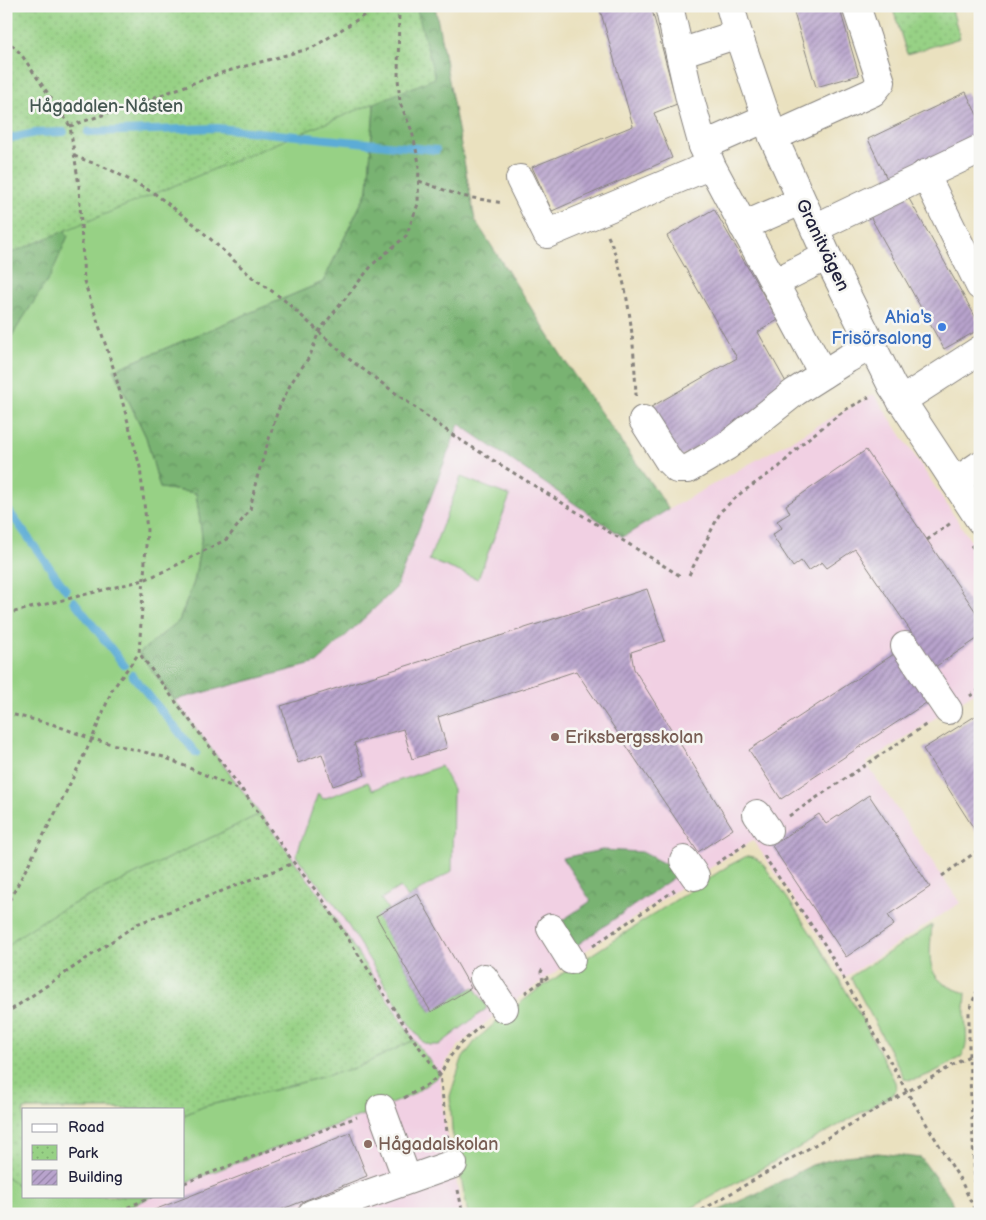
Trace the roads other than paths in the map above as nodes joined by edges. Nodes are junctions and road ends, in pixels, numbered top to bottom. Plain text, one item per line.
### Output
1 (669, 6) edge
2 (730, 6) edge
3 (856, 6) edge
4 (738, 34) junction
5 (680, 53) junction
6 (769, 127) junction
7 (980, 149) edge
8 (707, 155) junction
9 (925, 174) junction
10 (525, 190) road end
11 (801, 201) junction
12 (742, 226) junction
13 (814, 228) junction
14 (827, 256) junction
15 (774, 283) junction
16 (980, 286) edge
17 (872, 345) junction
18 (980, 350) edge
19 (823, 374) junction
20 (896, 393) junction
21 (644, 420) road end
22 (980, 465) edge
23 (955, 482) junction
24 (980, 520) edge
25 (905, 646) dead end
26 (948, 710) dead end
27 (551, 928) dead end
28 (572, 960) dead end
29 (484, 978) dead end
30 (504, 1008) dead end
31 (381, 1108) road end
32 (453, 1164) dead end
33 (407, 1179) junction
34 (312, 1214) edge

1 - 5 street
2 - 4 street, Granitvägen
3 - 6 street
4 - 5 street
4 - 6 street, Granitvägen
5 - 8 street
6 - 8 street
6 - 11 street, Granitvägen
7 - 9 street
8 - 10 street
8 - 12 street
9 - 13 street
9 - 16 street
11 - 12 street
11 - 13 street, Granitvägen
12 - 15 street
13 - 14 street, Granitvägen
14 - 15 street
14 - 17 street, Granitvägen
15 - 19 street
17 - 19 street
17 - 20 street, Granitvägen
18 - 20 street
19 - 21 street
20 - 23 street, Granitvägen
22 - 23 street
23 - 24 street, Granitvägen
25 - 26 street
27 - 28 street
29 - 30 street
31 - 33 street
32 - 33 street
33 - 34 street

